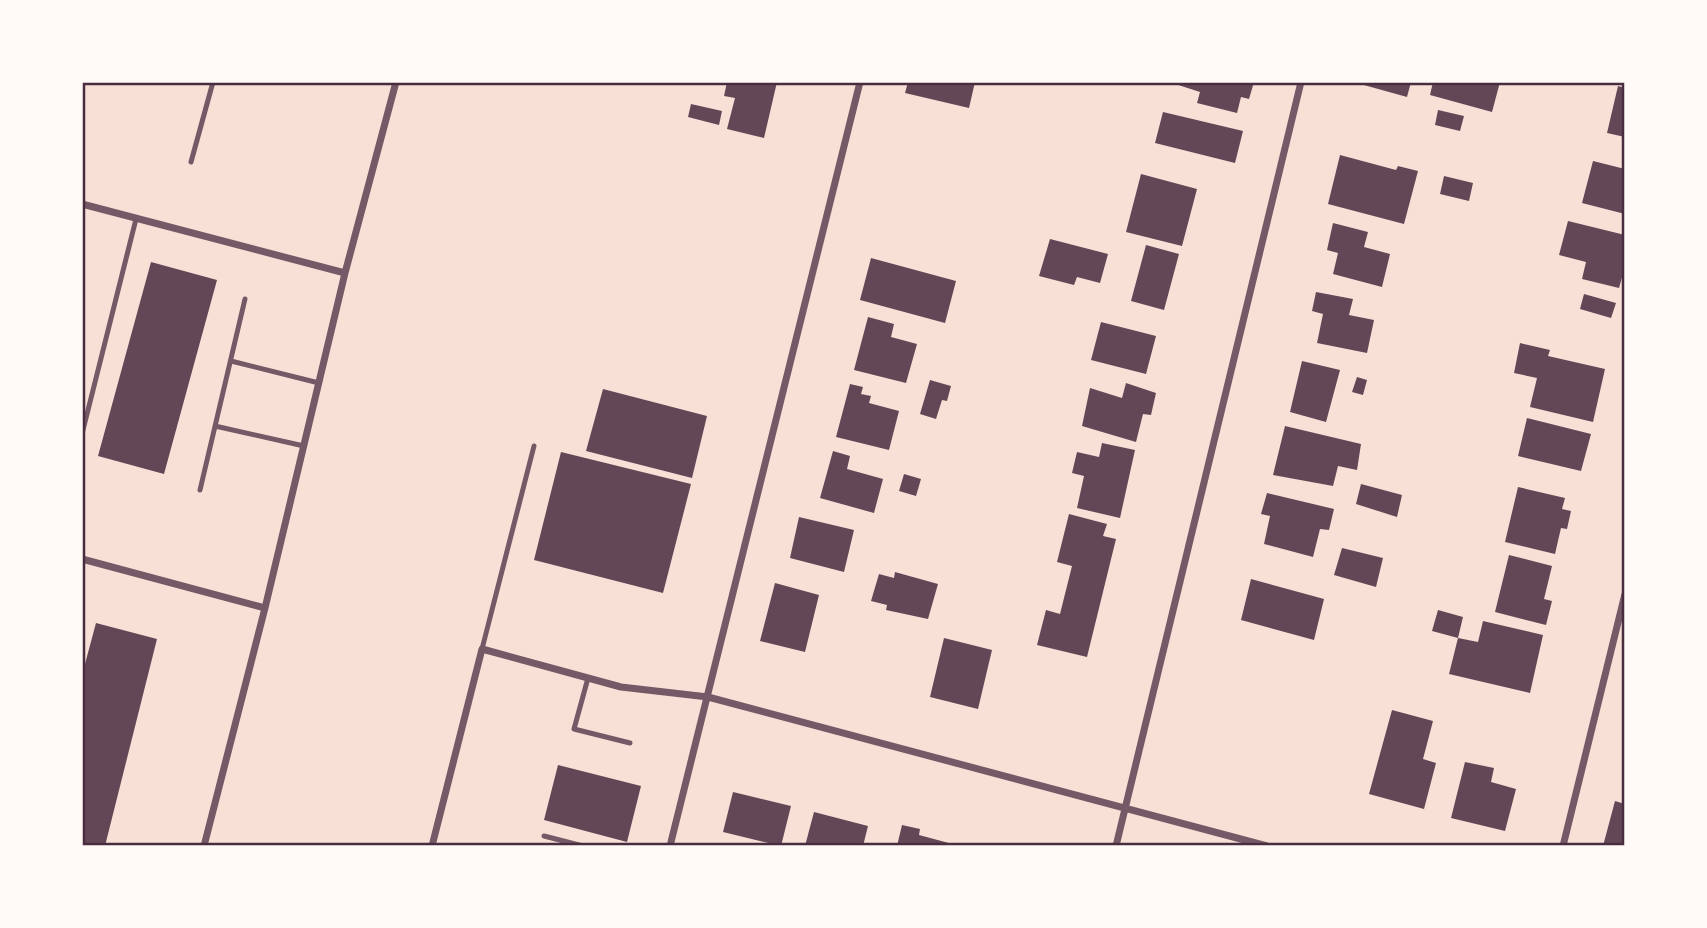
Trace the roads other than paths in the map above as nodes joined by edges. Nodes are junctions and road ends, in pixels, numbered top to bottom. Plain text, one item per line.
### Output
1 (213, 82) edge
2 (396, 82) edge
3 (860, 82) edge
4 (1301, 82) edge
5 (191, 162) dead end
6 (82, 204) edge
7 (136, 219) junction
8 (345, 273) junction
9 (246, 299) dead end
10 (230, 362) junction
11 (319, 383) junction
12 (215, 426) junction
13 (82, 434) edge
14 (304, 446) junction
15 (534, 446) dead end
16 (200, 490) dead end
17 (82, 559) edge
18 (1625, 594) edge
19 (265, 608) junction
20 (482, 649) junction
21 (588, 678) junction
22 (708, 696) junction
23 (630, 743) dead end
24 (1125, 808) junction
25 (544, 836) dead end
26 (204, 846) edge
27 (432, 846) edge
28 (583, 846) edge
29 (670, 846) edge
30 (1116, 846) edge
31 (1267, 846) edge
32 (1563, 846) edge

1 - 5 lane
2 - 8 street
3 - 22 street
4 - 24 street
6 - 7 street
7 - 8 street
7 - 13 lane
8 - 11 street
9 - 10 lane
10 - 11 lane
10 - 12 lane
11 - 14 street
12 - 14 lane
12 - 16 lane
14 - 19 street
15 - 20 lane
17 - 19 street
18 - 32 street
19 - 26 street
20 - 21 street
20 - 27 street
21 - 22 street
21 - 23 lane
22 - 24 street
22 - 29 street
24 - 30 street
24 - 31 street
25 - 28 lane

